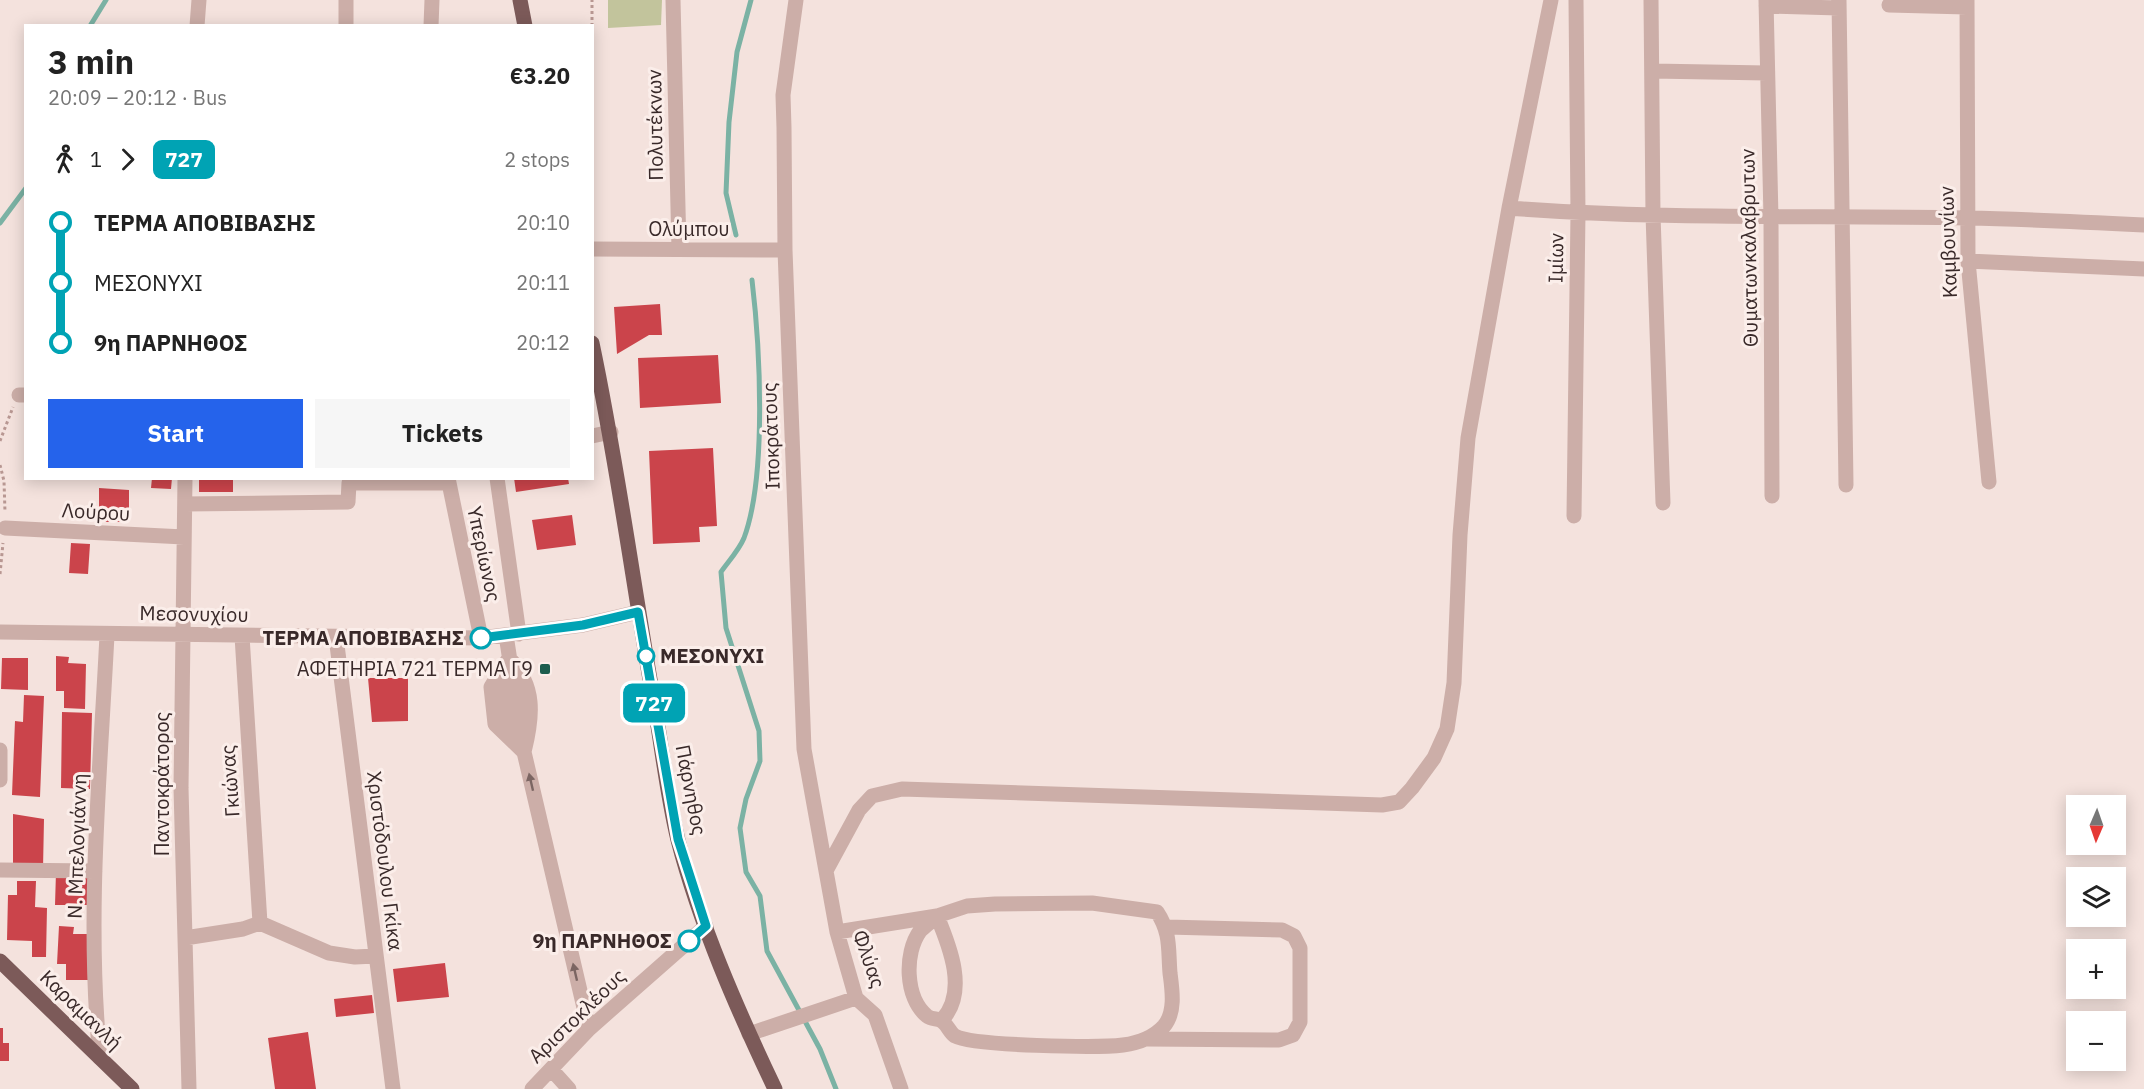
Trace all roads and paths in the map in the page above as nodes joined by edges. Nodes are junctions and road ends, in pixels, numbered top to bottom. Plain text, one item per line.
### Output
1 (199, 0) edge
2 (346, 0) edge
3 (432, 0) edge
4 (520, 0) edge
5 (592, 0) edge
6 (673, 0) edge
7 (796, 0) edge
8 (1551, 0) edge
9 (1576, 0) edge
10 (1651, 0) edge
11 (1766, 3) edge
12 (1967, 3) edge
13 (1839, 4) edge
14 (1889, 5) dead end
15 (198, 24) edge
16 (346, 24) edge
17 (431, 24) edge
18 (525, 24) edge
19 (592, 24) edge
20 (1652, 71) junction
21 (1767, 74) junction
22 (1509, 208) junction
23 (1578, 213) junction
24 (1653, 215) junction
25 (1771, 218) junction
26 (1840, 218) junction
27 (1967, 218) junction
28 (2144, 225) edge
29 (594, 249) edge
30 (679, 249) junction
31 (785, 250) junction
32 (1968, 261) junction
33 (2144, 269) edge
34 (594, 352) edge
35 (22, 395) edge
36 (611, 432) junction
37 (594, 436) edge
38 (0, 441) edge
39 (184, 480) edge
40 (496, 480) edge
41 (448, 481) edge
42 (1989, 482) dead end
43 (1846, 485) dead end
44 (1772, 496) dead end
45 (1663, 503) dead end
46 (185, 504) junction
47 (1574, 516) dead end
48 (5, 528) dead end
49 (184, 537) junction
50 (638, 612) junction
51 (0, 632) edge
52 (183, 633) junction
53 (107, 635) junction
54 (513, 635) junction
55 (242, 636) junction
56 (336, 638) junction
57 (481, 638) junction
58 (509, 658) junction
59 (0, 750) edge
60 (524, 752) junction
61 (0, 780) edge
62 (827, 869) junction
63 (0, 870) edge
64 (95, 871) junction
65 (937, 916) junction
66 (260, 923) junction
67 (706, 926) junction
68 (1167, 927) junction
69 (837, 932) junction
70 (185, 938) junction
71 (375, 956) junction
72 (0, 961) edge
73 (856, 998) junction
74 (942, 1020) junction
75 (589, 1029) junction
76 (748, 1034) junction
77 (1147, 1038) junction
78 (100, 1058) junction
79 (551, 1070) junction
80 (132, 1089) edge
81 (189, 1089) edge
82 (393, 1089) edge
83 (532, 1089) edge
84 (569, 1089) edge
85 (775, 1089) edge
86 (901, 1089) edge

1 - 15 street
2 - 16 street
3 - 17 street
4 - 18 main road
5 - 19 path
6 - 30 street, Πολυτέκνων
7 - 31 street, Ιποκράτους
8 - 22 street
9 - 23 street, Ιμίων
10 - 20 street
11 - 13 street
11 - 21 street, Θυματωνκαλαβρυτων
12 - 14 street
12 - 27 street, Καμβουνίων
13 - 26 street
20 - 21 street
20 - 24 street
21 - 25 street, Θυματωνκαλαβρυτων
22 - 23 street
22 - 62 street
23 - 24 street
23 - 47 street, Ιμίων
24 - 25 street
24 - 45 street
25 - 26 street
25 - 44 street, Θυματωνκαλαβρυτων
26 - 27 street
26 - 43 street
27 - 28 street
27 - 32 street, Καμβουνίων
29 - 30 street, Ολύμπου
30 - 31 street, Ολύμπου
31 - 62 street, Ιποκράτους
32 - 33 street
32 - 42 street, Καμβουνίων
34 - 36 main road, Πάρνηθος
35 - 38 path
36 - 37 street
36 - 50 main road, Πάρνηθος
39 - 46 street, Παντοκράτορος
40 - 54 street
41 - 46 street
41 - 57 street, Υπερίωνος
46 - 49 street, Παντοκράτορος
48 - 49 street, Λούρου
49 - 52 street, Παντοκράτορος
50 - 54 street, Μεσονυχίου
50 - 67 main road, Πάρνηθος
51 - 53 street, Μεσονυχίου
52 - 53 street, Μεσονυχίου
52 - 55 street, Μεσονυχίου
52 - 70 street, Παντοκράτορος
53 - 64 street, Ν. Μπελογιάννη
54 - 57 street, Μεσονυχίου
54 - 58 street
55 - 56 street, Μεσονυχίου
55 - 66 street, Γκιώνας
56 - 57 street, Μεσονυχίου
56 - 71 street, Χριστόδουλου Γκίκα
58 - 60 street
58 - 60 street
59 - 61 street
75 -> 60 street
62 - 69 street, Φλύας
63 - 64 street
64 - 78 street, Ν. Μπελογιάννη
65 - 68 street
65 - 69 street
65 - 74 street
65 - 74 street
66 - 70 street
66 - 71 street
67 - 75 street, Αριστοκλέους
67 - 76 main road, Πάρνηθος
68 - 77 street
68 - 77 street
69 - 73 street, Φλύας
70 - 81 street, Παντοκράτορος
71 - 82 street, Χριστόδουλου Γκίκα
72 - 78 main road, Καραμανλή
73 - 76 street
73 - 86 street, Φλύας
74 - 77 street
75 - 79 street, Αριστοκλέους
76 - 85 main road, Πάρνηθος
78 - 80 main road, Καραμανλή
79 - 83 street, Αριστοκλέους
79 - 84 street

